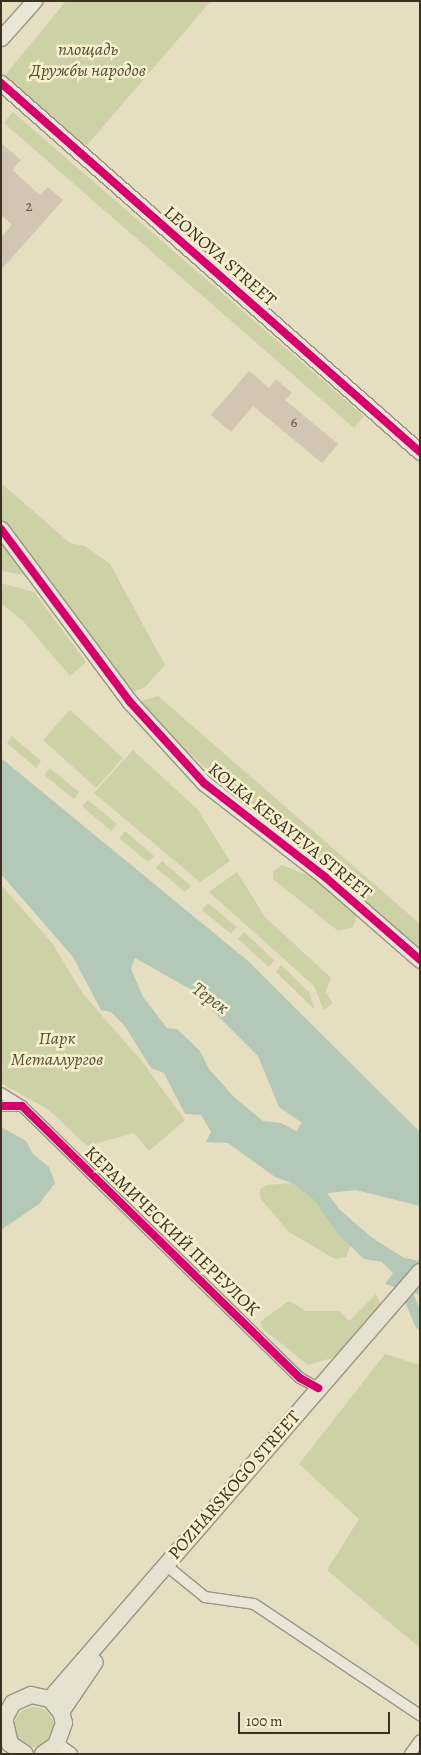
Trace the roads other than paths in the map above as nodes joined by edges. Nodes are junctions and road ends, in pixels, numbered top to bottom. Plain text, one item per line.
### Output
1 (34, 1) edge
2 (1, 38) edge
3 (1, 83) edge
4 (420, 452) edge
5 (1, 529) edge
6 (420, 960) edge
7 (1, 1093) edge
8 (1, 1106) edge
9 (22, 1106) junction
10 (420, 1272) edge
11 (420, 1287) edge
12 (370, 1335) junction
13 (318, 1388) junction
14 (173, 1571) junction
15 (56, 1706) junction
16 (4, 1709) edge
17 (420, 1715) edge
18 (420, 1740) edge
19 (56, 1751) edge
20 (17, 1752) edge
21 (410, 1754) edge

1 - 2 street
3 - 4 street, LEONOVA STREET
5 - 6 street, KOLKA KESAYEVA STREET
7 - 9 street, КЕРАМИЧЕСКИЙ ПЕРЕУЛОК
8 - 9 street
9 - 13 street, КЕРАМИЧЕСКИЙ ПЕРЕУЛОК
10 - 12 main road, POZHARSKOGO STREET
11 - 12 main road, POZHARSKOGO STREET
12 - 13 main road, POZHARSKOGO STREET
12 - 14 main road, POZHARSKOGO STREET
13 - 15 main road, POZHARSKOGO STREET
14 - 15 main road, POZHARSKOGO STREET
14 - 17 street
15 - 16 main road
15 - 19 main road
16 - 20 main road
18 - 21 street

